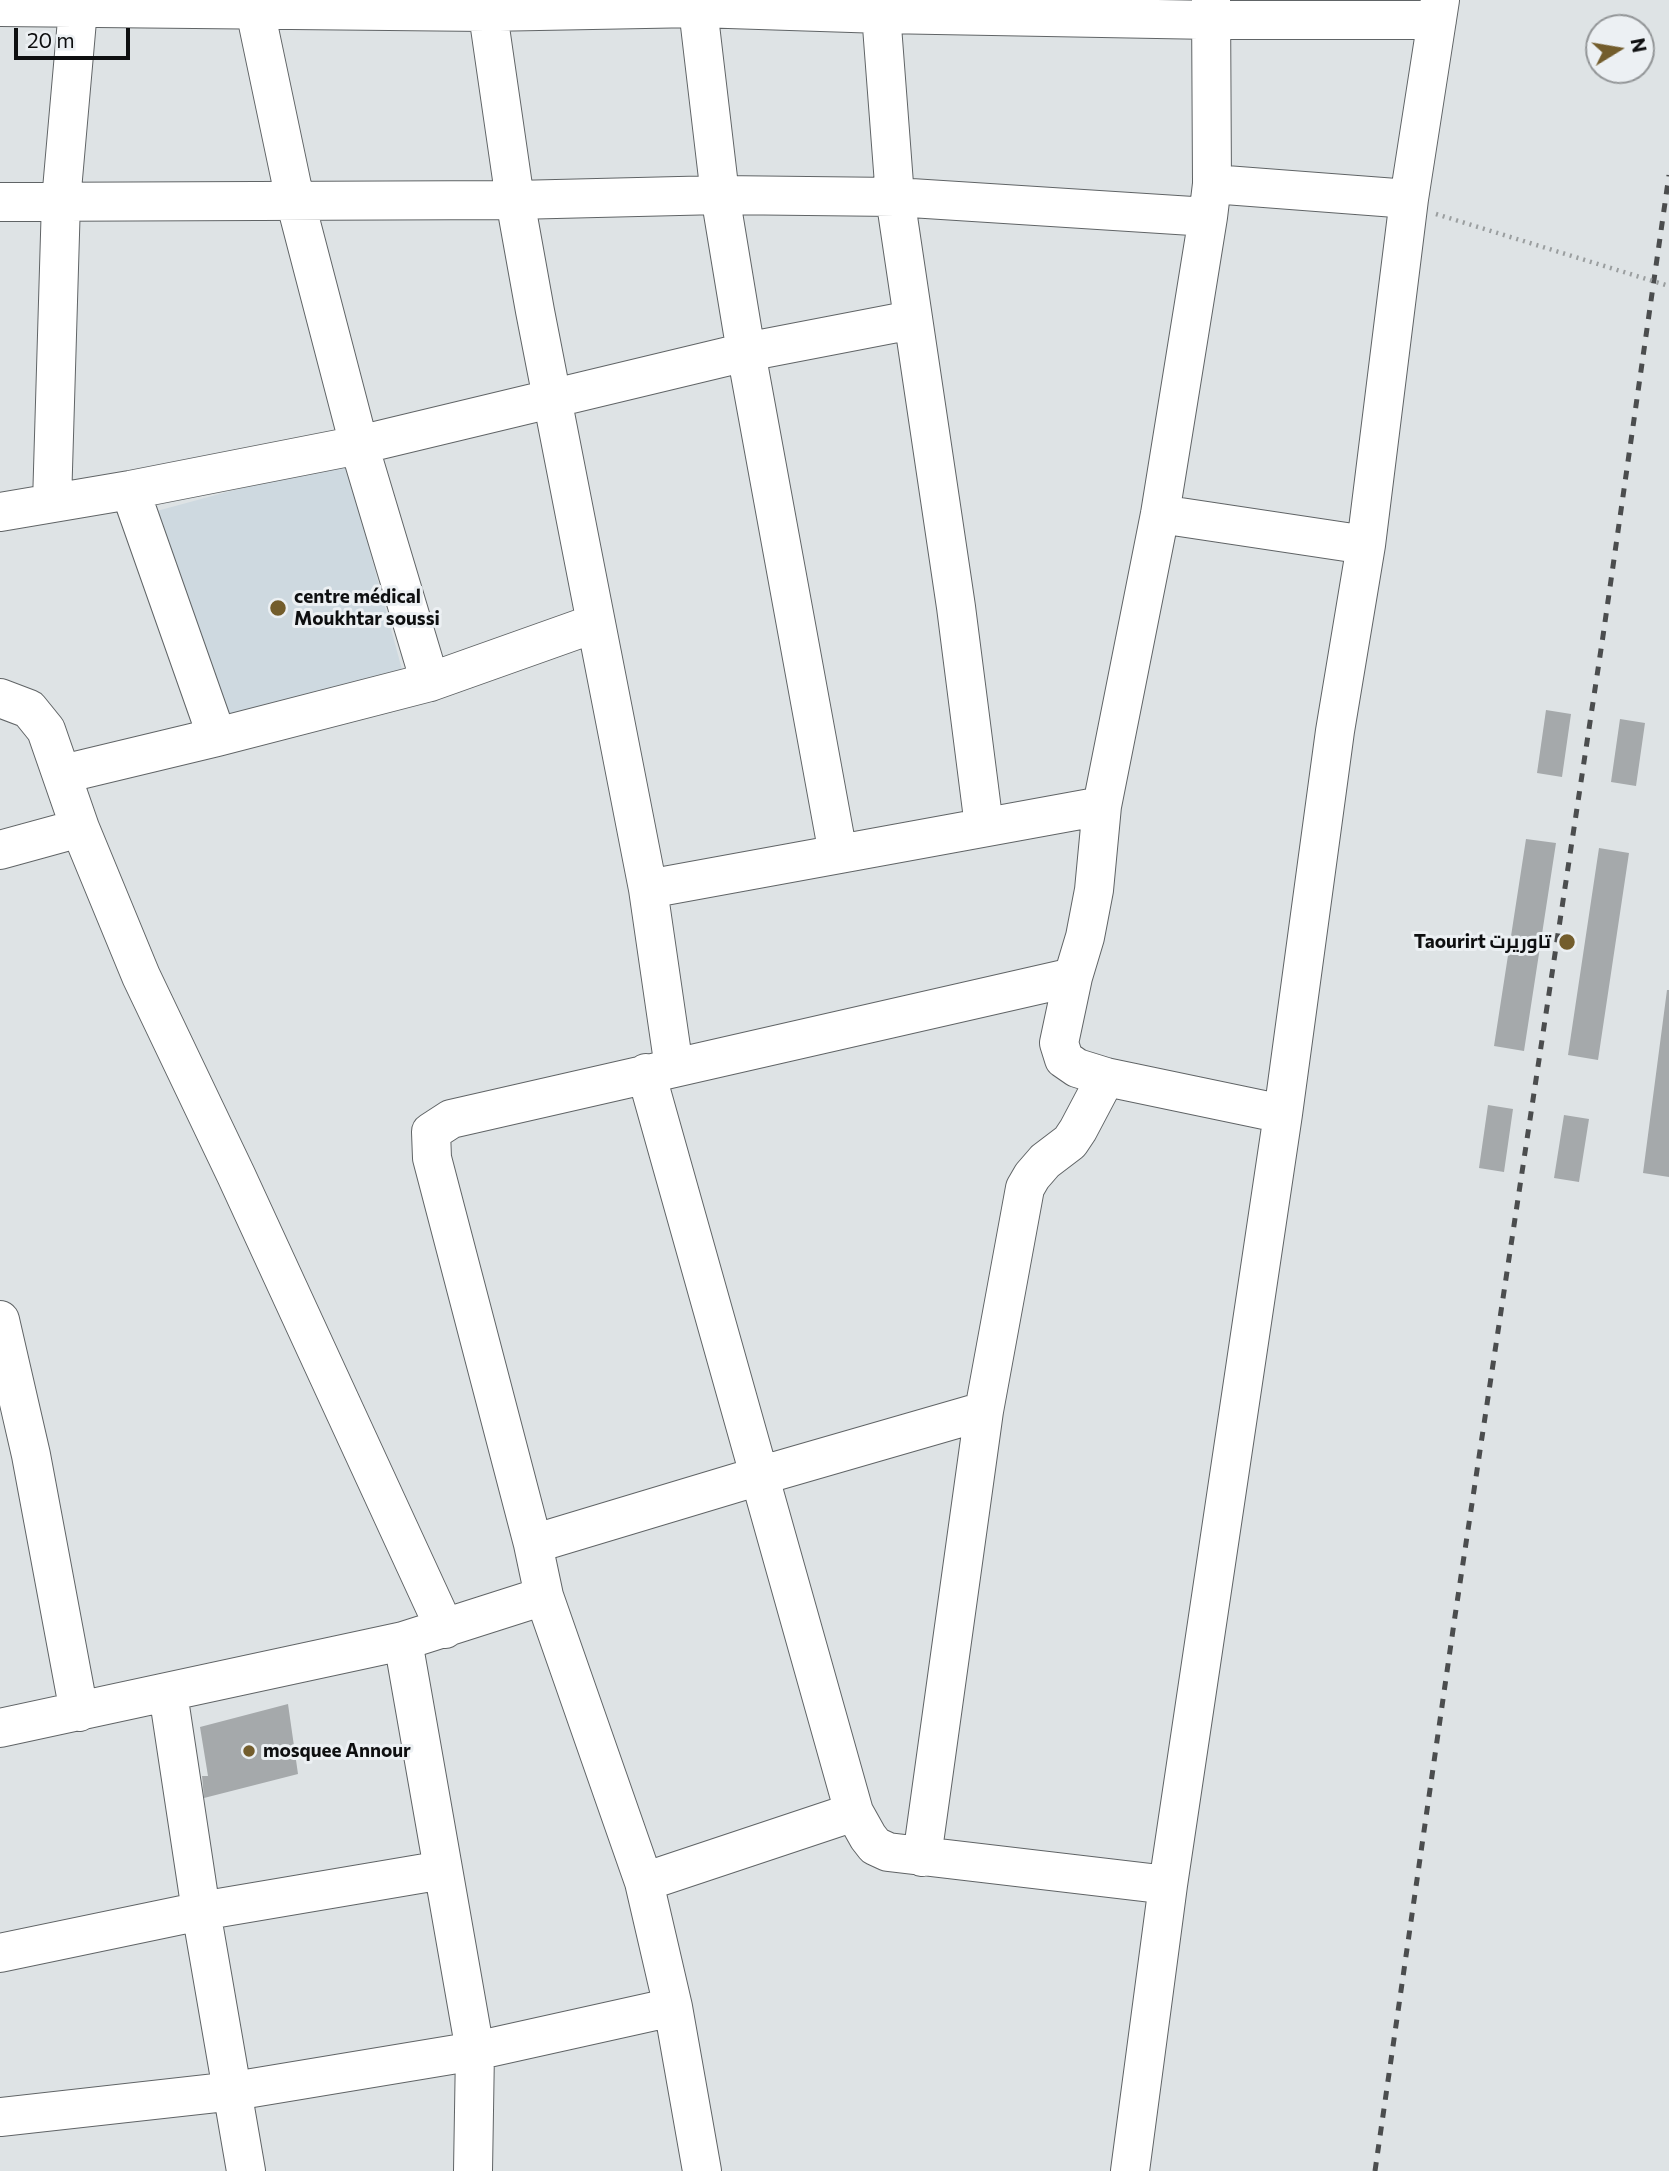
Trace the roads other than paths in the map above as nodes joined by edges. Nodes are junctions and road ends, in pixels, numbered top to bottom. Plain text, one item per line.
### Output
1 (698, 4) edge
2 (486, 6) edge
3 (0, 7) edge
4 (881, 7) edge
5 (79, 9) junction
6 (255, 10) junction
7 (1212, 10) edge
8 (1438, 10) edge
9 (720, 195) junction
10 (895, 197) junction
11 (515, 200) junction
12 (61, 201) junction
13 (295, 201) junction
14 (1210, 201) junction
15 (0, 202) edge
16 (1422, 206) junction
17 (912, 320) junction
18 (746, 352) junction
19 (552, 399) junction
20 (359, 444) junction
21 (130, 490) junction
22 (52, 503) junction
23 (0, 512) edge
24 (1160, 514) junction
25 (1366, 545) junction
26 (596, 623) junction
27 (430, 682) junction
28 (0, 698) edge
29 (217, 737) junction
30 (63, 774) junction
31 (1102, 806) junction
32 (984, 826) junction
33 (80, 828) junction
34 (0, 850) edge
35 (838, 854) junction
36 (648, 889) junction
37 (1073, 977) junction
38 (660, 1070) junction
39 (1106, 1077) junction
40 (1283, 1114) junction
41 (0, 1320) edge
42 (984, 1411) junction
43 (15, 1459) edge
44 (759, 1476) junction
45 (533, 1544) junction
46 (544, 1596) junction
47 (445, 1629) junction
48 (403, 1641) junction
49 (168, 1693) junction
50 (79, 1712) junction
51 (0, 1728) edge
52 (854, 1812) junction
53 (922, 1857) junction
54 (443, 1870) junction
55 (644, 1882) junction
56 (1168, 1885) junction
57 (201, 1911) junction
58 (0, 1953) edge
59 (673, 2007) junction
60 (475, 2051) junction
61 (234, 2091) junction
62 (0, 2117) edge
63 (246, 2171) edge
64 (473, 2171) edge
65 (702, 2171) edge
66 (1130, 2171) edge

1 - 2 street
1 - 4 street
1 - 9 street
2 - 6 street
2 - 11 street
3 - 5 street
4 - 7 street
4 - 10 street
5 - 6 street
5 - 12 street
6 - 13 street
7 - 8 street
7 - 14 street
8 - 16 street
9 - 10 street
9 - 11 street
9 - 18 street
10 - 14 street
10 - 17 street
11 - 13 street
11 - 19 street
12 - 13 street
12 - 15 street
12 - 22 street
13 - 20 street
14 - 16 street
14 - 24 street
16 - 25 street
17 - 18 street
17 - 32 street
18 - 19 street
18 - 35 street
19 - 20 street
19 - 26 street
20 - 21 street
20 - 27 street
21 - 22 street
21 - 29 street
22 - 23 street
24 - 25 street
24 - 31 street
25 - 40 street
26 - 27 street
26 - 36 street
27 - 29 street
28 - 30 street
29 - 30 street
30 - 33 street
31 - 32 street
31 - 37 street
32 - 35 street
33 - 34 street
33 - 47 street
35 - 36 street
36 - 38 street
37 - 38 street
37 - 39 street
38 - 44 street
38 - 45 street
39 - 40 street
39 - 42 street
40 - 56 street
41 - 43 street
42 - 44 street
42 - 53 street
43 - 50 street
44 - 45 street
44 - 52 street
45 - 46 street
46 - 47 street
46 - 55 street
47 - 48 street
48 - 49 street
48 - 54 street
49 - 50 street
49 - 57 street
50 - 51 street
52 - 53 street
52 - 55 street
53 - 56 street
54 - 57 street
54 - 60 street
55 - 59 street
56 - 66 street
57 - 58 street
57 - 61 street
59 - 60 street
59 - 65 street
60 - 61 street
60 - 64 street
61 - 62 street
61 - 63 street

